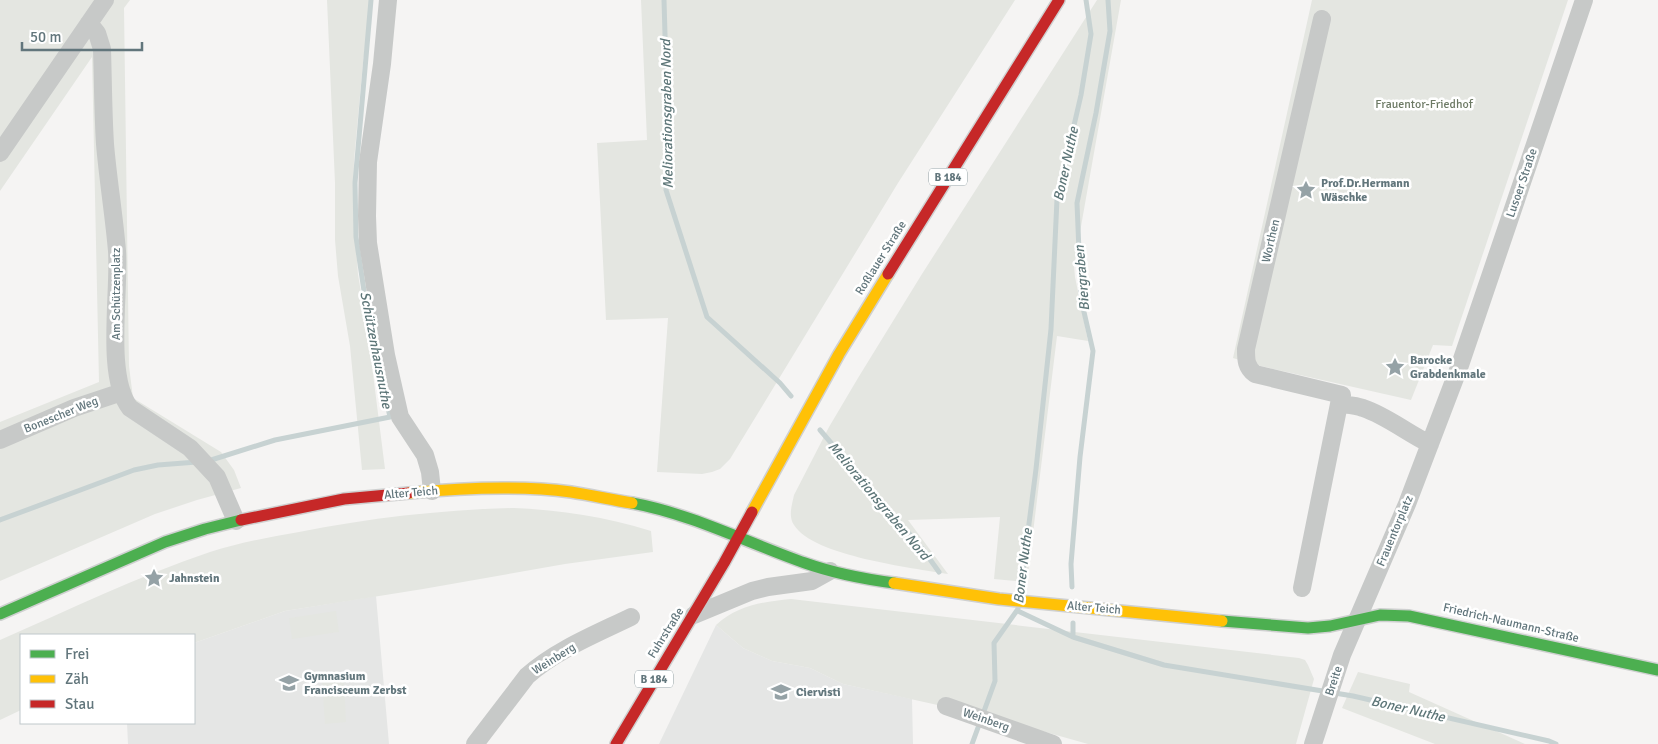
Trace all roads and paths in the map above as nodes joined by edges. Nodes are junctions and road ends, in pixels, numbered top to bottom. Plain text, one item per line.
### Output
1 (105, 0) edge
2 (388, 0) edge
3 (1059, 0) edge
4 (1584, 0) edge
5 (1322, 19) dead end
6 (89, 23) junction
7 (0, 153) edge
8 (1460, 365) joint
9 (122, 392) junction
10 (1340, 400) junction
11 (0, 440) edge
12 (1430, 444) junction
13 (432, 491) junction
14 (236, 521) junction
15 (739, 537) junction
16 (830, 571) junction
17 (1302, 588) dead end
18 (0, 614) edge
19 (694, 615) junction
20 (631, 616) dead end
21 (1358, 618) junction
22 (1658, 670) edge
23 (946, 706) dead end
24 (475, 744) edge
25 (616, 744) edge
26 (1053, 744) edge
27 (1313, 744) edge

1 - 6 street
2 - 13 street
3 - 15 main road, Roßlauer Straße / B 184
4 - 8 street, Lusoer Straße
5 - 10 street, Worthen
6 - 7 street
6 - 9 street, Am Schützenplatz
8 - 12 street, Frauentorplatz
9 - 11 street, Bonescher Weg
9 - 14 street, Am Schützenplatz
10 - 12 street
10 - 17 street
12 - 21 street, Frauentorplatz
13 - 14 main road, Alter Teich
13 - 15 main road, Alter Teich
14 - 18 main road, Alter Teich
15 - 16 main road, Alter Teich
15 - 19 main road, Fuhrstraße / B 184
16 - 19 street
16 - 21 main road, Alter Teich
19 - 25 main road, Fuhrstraße / B 184
20 - 24 street, Weinberg
21 - 22 main road, Friedrich-Naumann-Straße
21 - 27 street, Breite
23 - 26 street, Weinberg

